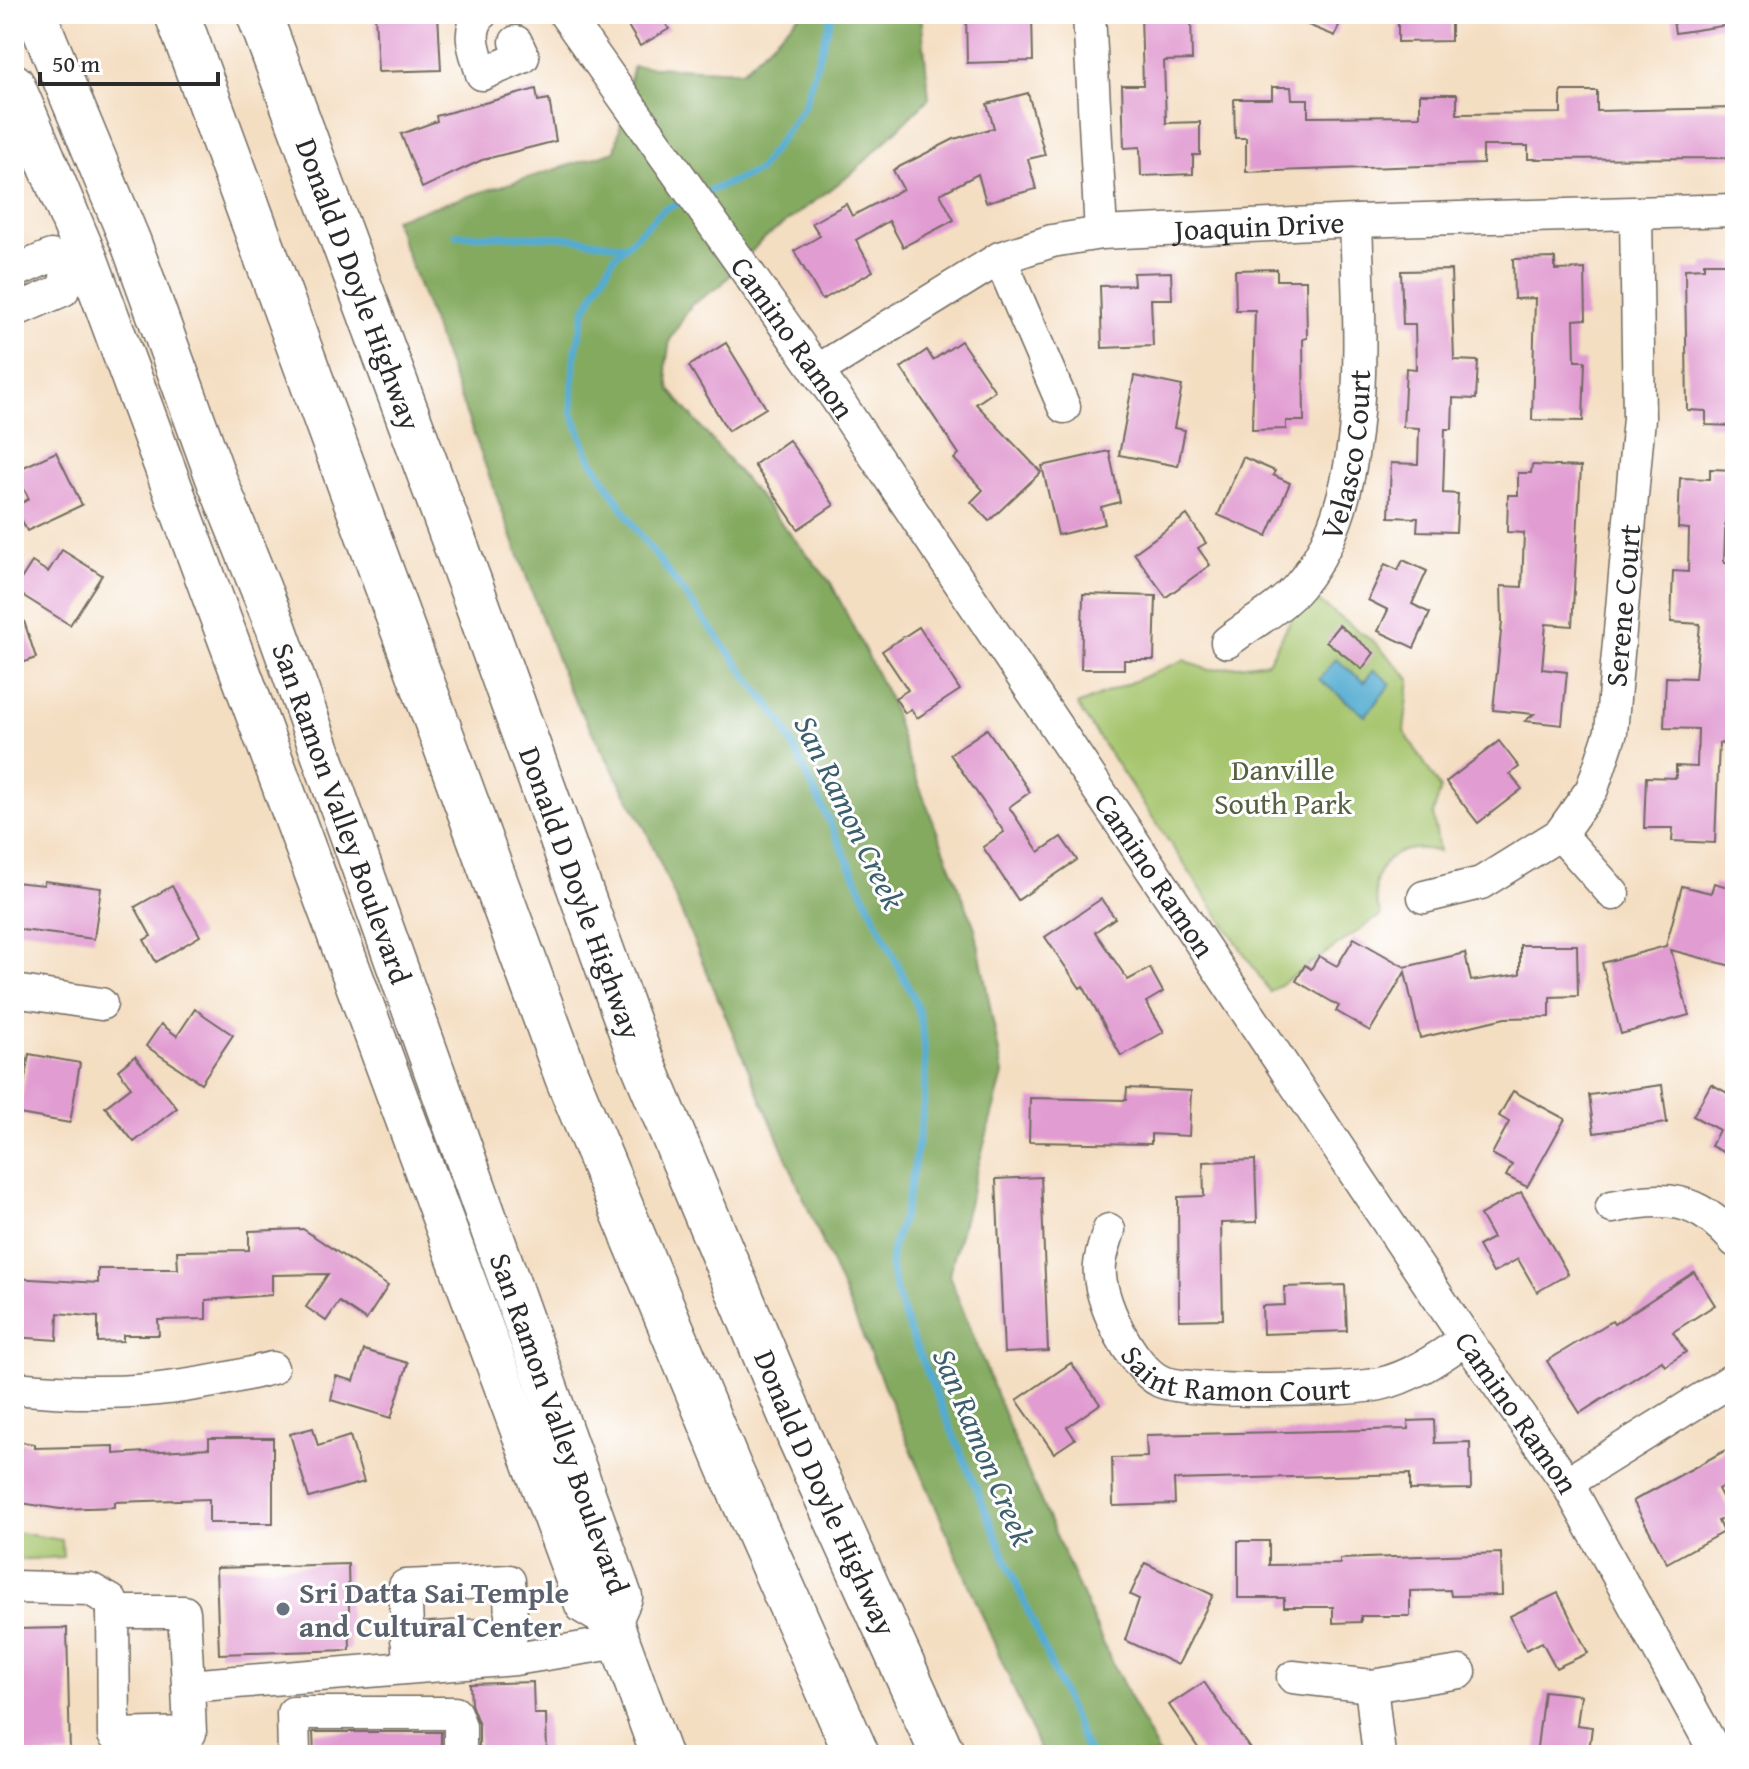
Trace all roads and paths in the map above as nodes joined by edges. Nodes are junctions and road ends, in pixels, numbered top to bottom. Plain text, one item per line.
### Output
1 (36, 14) edge
2 (177, 14) edge
3 (259, 14) edge
4 (481, 14) edge
5 (565, 14) edge
6 (1089, 14) edge
7 (516, 42) dead end
8 (14, 84) edge
9 (1735, 210) edge
10 (1636, 214) junction
11 (1356, 221) junction
12 (1101, 233) junction
13 (131, 243) junction
14 (1000, 258) junction
15 (79, 264) junction
16 (14, 272) edge
17 (14, 311) edge
18 (817, 371) junction
19 (1064, 407) dead end
20 (1227, 642) dead end
21 (1560, 834) junction
22 (1613, 894) dead end
23 (1424, 897) dead end
24 (14, 991) edge
25 (101, 1004) dead end
26 (1612, 1207) dead end
27 (1109, 1230) dead end
28 (1735, 1241) edge
29 (1466, 1339) junction
30 (272, 1368) dead end
31 (1735, 1378) edge
32 (14, 1388) edge
33 (1567, 1483) junction
34 (14, 1587) edge
35 (113, 1612) junction
36 (616, 1631) junction
37 (408, 1654) junction
38 (1460, 1672) dead end
39 (292, 1677) junction
40 (1293, 1677) dead end
41 (188, 1686) junction
42 (1371, 1686) junction
43 (293, 1713) junction
44 (294, 1755) edge
45 (460, 1755) edge
46 (661, 1755) edge
47 (857, 1755) edge
48 (943, 1755) edge
49 (1379, 1755) edge
50 (1717, 1755) edge

1 - 13 main road, San Ramon Valley Boulevard
2 - 47 highway
3 - 48 highway, Donald D Doyle Highway
4 - 7 street
5 - 18 street, Camino Ramon
6 - 12 street
8 - 15 main road, San Ramon Valley Boulevard
9 - 10 street, Joaquin Drive
10 - 11 street, Joaquin Drive
10 - 21 street, Serene Court
11 - 12 street, Joaquin Drive
11 - 20 street, Velasco Court
12 - 14 street, Joaquin Drive
13 - 15 street
13 - 36 main road, San Ramon Valley Boulevard
14 - 18 street, Joaquin Drive
14 - 19 street
15 - 16 street
15 - 17 street
15 - 36 main road, San Ramon Valley Boulevard
18 - 29 street, Camino Ramon
21 - 22 street
21 - 23 street, Serene Court
24 - 25 street
26 - 28 street
27 - 29 street, Saint Ramon Court
29 - 33 street, Camino Ramon
30 - 32 street
31 - 33 street
33 - 50 street, Camino Ramon
34 - 35 street
35 - 41 street
35 - 41 street
36 - 37 street
36 - 46 main road, San Ramon Valley Boulevard
37 - 37 street
37 - 39 street
38 - 42 street
39 - 41 street
39 - 43 street
40 - 42 street
42 - 49 street
43 - 44 street
43 - 45 street

